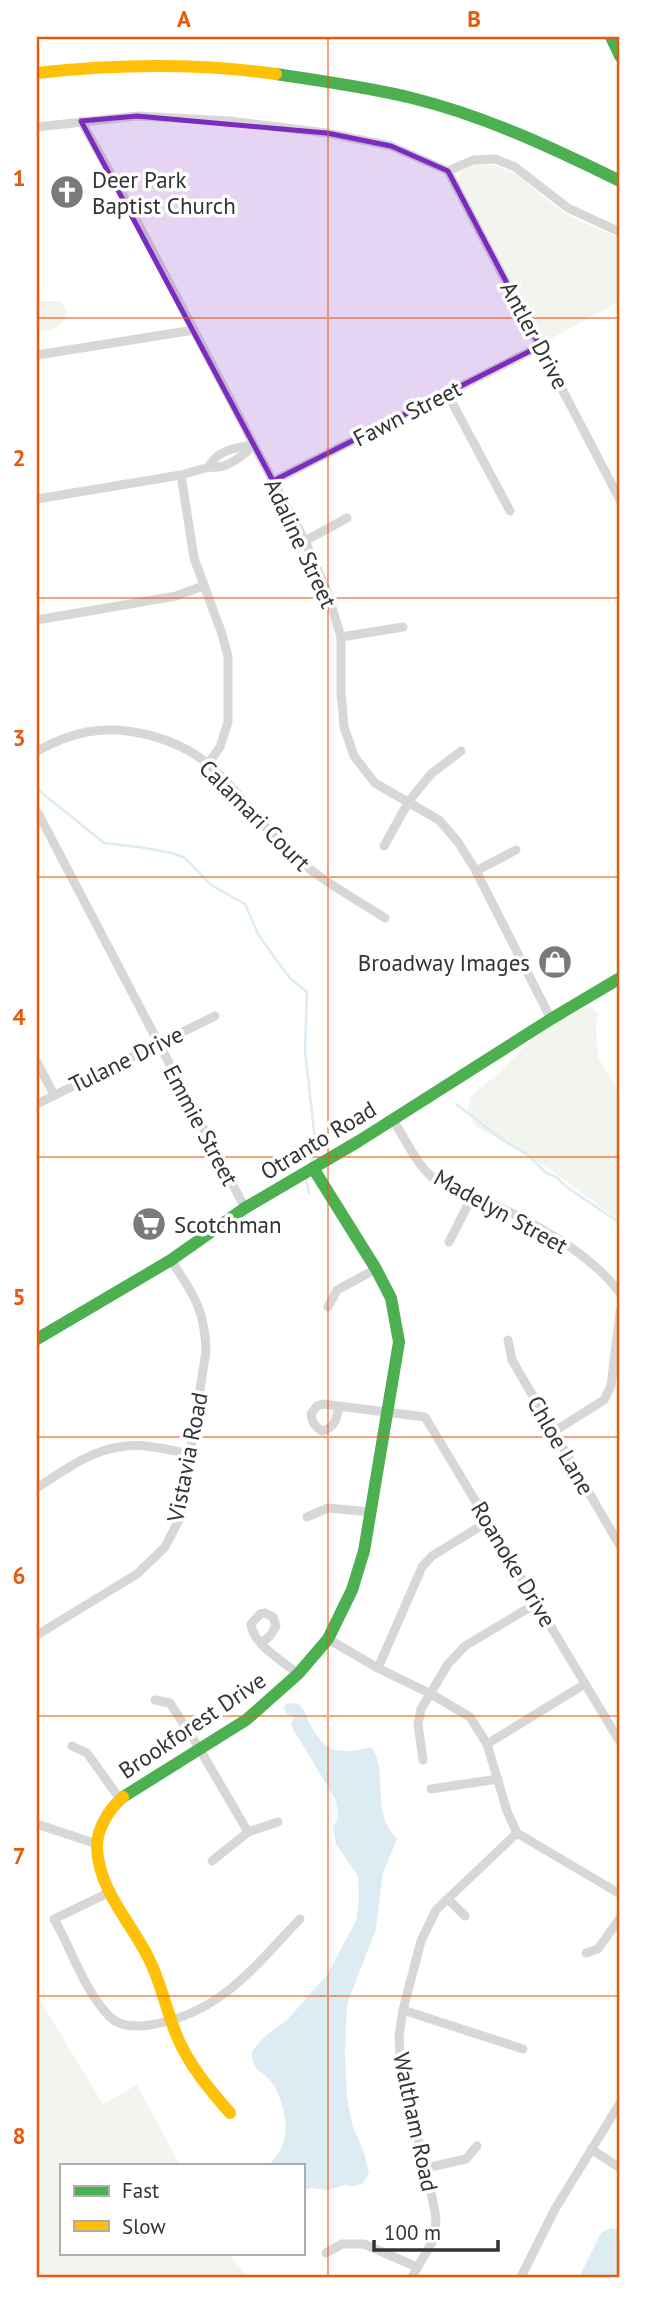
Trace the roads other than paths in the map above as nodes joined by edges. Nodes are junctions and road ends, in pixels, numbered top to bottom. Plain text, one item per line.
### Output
1 (611, 37) edge
2 (620, 56) edge
3 (37, 73) edge
4 (81, 121) junction
5 (37, 127) edge
6 (448, 171) junction
7 (620, 181) edge
8 (620, 232) edge
9 (194, 330) junction
10 (540, 346) junction
11 (37, 355) edge
12 (447, 393) junction
13 (254, 445) junction
14 (181, 475) junction
15 (273, 481) junction
16 (37, 499) edge
17 (620, 500) edge
18 (510, 511) dead end
19 (347, 518) dead end
20 (305, 541) junction
21 (203, 586) junction
22 (37, 620) edge
23 (403, 627) dead end
24 (341, 637) junction
25 (37, 751) edge
26 (461, 751) dead end
27 (208, 764) junction
28 (409, 801) junction
29 (38, 813) edge
30 (384, 846) dead end
31 (516, 850) dead end
32 (476, 871) junction
33 (385, 918) dead end
34 (620, 978) edge
35 (215, 1016) dead end
36 (551, 1019) junction
37 (158, 1043) junction
38 (37, 1062) edge
39 (54, 1095) junction
40 (37, 1104) edge
41 (393, 1120) junction
42 (313, 1168) junction
43 (473, 1195) junction
44 (245, 1208) junction
45 (449, 1241) dead end
46 (171, 1260) junction
47 (376, 1269) junction
48 (620, 1293) edge
49 (328, 1307) dead end
50 (620, 1311) edge
51 (37, 1339) edge
52 (508, 1340) dead end
53 (339, 1406) dead end
54 (389, 1412) junction
55 (553, 1432) junction
56 (191, 1454) junction
57 (37, 1488) edge
58 (371, 1512) junction
59 (307, 1517) dead end
60 (489, 1521) junction
61 (620, 1546) edge
62 (537, 1603) junction
63 (37, 1635) edge
64 (328, 1639) junction
65 (261, 1643) dead end
66 (378, 1668) junction
67 (298, 1674) junction
68 (585, 1684) junction
69 (431, 1694) junction
70 (155, 1700) dead end
71 (620, 1742) edge
72 (487, 1744) junction
73 (72, 1746) dead end
74 (199, 1748) junction
75 (423, 1760) dead end
76 (498, 1779) junction
77 (431, 1789) dead end
78 (120, 1799) junction
79 (278, 1822) dead end
80 (37, 1824) edge
81 (248, 1832) junction
82 (517, 1833) junction
83 (97, 1844) junction
84 (212, 1861) dead end
85 (108, 1893) junction
86 (620, 1894) edge
87 (448, 1899) junction
88 (465, 1916) dead end
89 (620, 1918) edge
90 (300, 1919) dead end
91 (586, 1953) dead end
92 (403, 2010) junction
93 (171, 2022) junction
94 (523, 2049) dead end
95 (620, 2103) edge
96 (230, 2113) dead end
97 (477, 2146) dead end
98 (591, 2149) junction
99 (426, 2168) junction
100 (620, 2168) edge
101 (326, 2253) dead end
102 (417, 2267) junction
103 (412, 2277) edge
104 (521, 2277) edge

1 - 2 main road
3 - 7 main road
4 - 5 street
4 - 6 street
4 - 9 street, Adaline Street
6 - 8 street
6 - 10 street, Antler Drive
9 - 11 street
9 - 13 street, Adaline Street
10 - 12 street, Fawn Street
10 - 17 street, Antler Drive
12 - 15 street, Fawn Street
12 - 18 street
13 - 14 street
13 - 15 street, Adaline Street
14 - 16 street
14 - 21 street
15 - 20 street, Adaline Street
19 - 20 street
20 - 24 street, Adaline Street
21 - 22 street
21 - 27 street
23 - 24 street
24 - 28 street, Adaline Street
25 - 27 street, Calamari Court
26 - 28 street
27 - 33 street, Calamari Court
28 - 30 street
28 - 32 street, Adaline Street
29 - 37 street, Emmie Street
31 - 32 street
32 - 36 street, Adaline Street
34 - 36 main road, Otranto Road
35 - 37 street, Tulane Drive
36 - 41 main road, Otranto Road
37 - 39 street, Tulane Drive
37 - 44 street, Emmie Street
38 - 39 street
39 - 40 street, Tulane Drive
41 - 42 main road, Otranto Road
41 - 43 street, Madelyn Street
42 - 44 main road, Otranto Road
42 - 47 main road, Brookforest Drive
43 - 45 street
43 - 48 street, Madelyn Street
44 - 46 main road, Otranto Road
46 - 51 main road, Otranto Road
46 - 56 street, Vistavia Road
47 - 49 street
47 - 54 main road, Brookforest Drive
50 - 55 street
52 - 55 street, Chloe Lane
53 - 54 street
54 - 58 main road, Brookforest Drive
54 - 60 street, Roanoke Drive
55 - 61 street, Chloe Lane
56 - 57 street
56 - 63 street, Vistavia Road
58 - 59 street
58 - 64 main road, Brookforest Drive
60 - 62 street, Roanoke Drive
60 - 66 street
62 - 68 street, Roanoke Drive
62 - 69 street
64 - 66 street
64 - 67 main road, Brookforest Drive
65 - 67 street
66 - 69 street
67 - 74 main road, Brookforest Drive
68 - 71 street, Roanoke Drive
68 - 72 street
69 - 72 street
69 - 75 street
70 - 74 street
72 - 76 street
73 - 78 street
74 - 78 main road, Brookforest Drive
74 - 81 street
76 - 77 street
76 - 82 street
78 - 83 main road, Brookforest Drive
79 - 81 street
80 - 83 street
81 - 84 street
82 - 86 street
82 - 87 street, Waltham Road
83 - 85 main road
85 - 93 main road
85 - 93 street
87 - 88 street
87 - 92 street, Waltham Road
89 - 91 street
90 - 93 street
92 - 94 street
92 - 99 street, Waltham Road
93 - 96 main road
95 - 98 street
97 - 99 street
98 - 100 street
98 - 104 street
99 - 102 street, Waltham Road
101 - 102 street
102 - 103 street, Waltham Road

